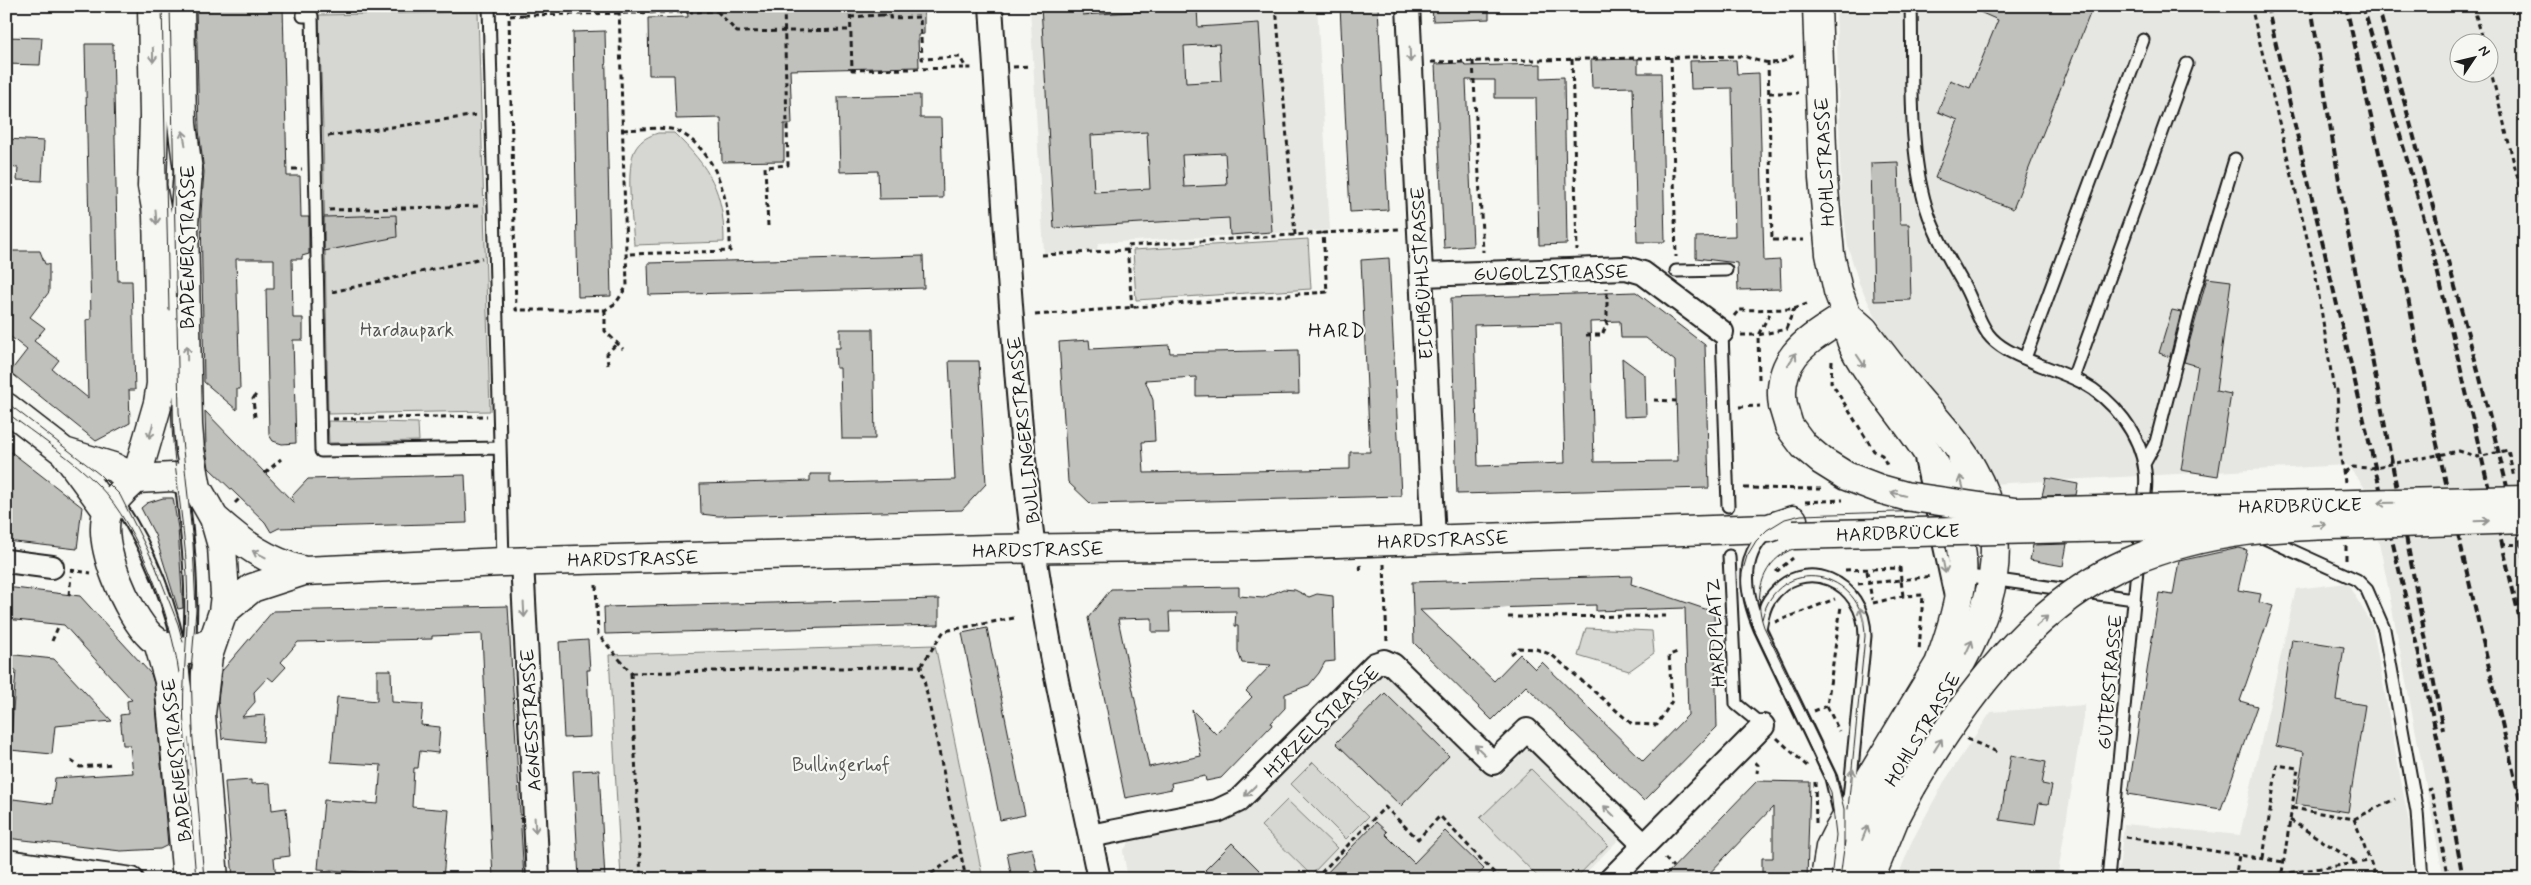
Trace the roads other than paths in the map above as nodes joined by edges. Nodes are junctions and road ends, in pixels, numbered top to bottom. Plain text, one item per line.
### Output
1 (152, 6) edge
2 (180, 6) edge
3 (303, 6) edge
4 (489, 6) edge
5 (991, 6) edge
6 (1408, 6) edge
7 (1817, 6) edge
8 (1911, 6) edge
9 (2143, 40) dead end
10 (2187, 64) dead end
11 (2235, 159) dead end
12 (1726, 270) dead end
13 (1421, 275) junction
14 (1671, 295) junction
15 (1847, 315) junction
16 (1722, 332) joint
17 (2025, 358) junction
18 (2073, 378) junction
19 (173, 392) junction
20 (6, 406) edge
21 (1936, 418) junction
22 (1913, 433) junction
23 (500, 448) junction
24 (64, 452) junction
25 (2144, 464) junction
26 (98, 479) dead end
27 (136, 479) junction
28 (186, 479) junction
29 (2520, 493) edge
30 (110, 500) junction
31 (1728, 506) dead end
32 (225, 511) junction
33 (2015, 512) junction
34 (2143, 512) junction
35 (2525, 519) edge
36 (2271, 527) junction
37 (1790, 528) junction
38 (1434, 540) junction
39 (1036, 550) junction
40 (1729, 556) dead end
41 (6, 561) edge
42 (512, 561) junction
43 (62, 569) road end
44 (304, 571) junction
45 (1962, 575) junction
46 (1994, 578) junction
47 (2134, 599) junction
48 (1955, 611) junction
49 (223, 612) junction
50 (1760, 629) junction
51 (185, 646) junction
52 (1763, 726) joint
53 (188, 744) dead end
54 (1842, 824) junction
55 (1090, 836) junction
56 (1644, 845) junction
57 (196, 850) dead end
58 (6, 861) edge
59 (132, 879) edge
60 (187, 879) edge
61 (199, 879) edge
62 (214, 879) edge
63 (538, 879) edge
64 (1099, 879) edge
65 (1611, 879) edge
66 (1825, 879) edge
67 (1835, 879) edge
68 (1849, 879) edge
69 (1870, 879) edge
70 (2108, 879) edge
71 (2422, 879) edge

1 -> 19 main road, BADENERSTRASSE
19 -> 2 main road, BADENERSTRASSE
3 - 23 lane
4 - 23 lane
5 - 39 street, BULLINGERSTRASSE
6 -> 13 street, EICHBÜHLSTRASSE
7 - 15 main road, HOHLSTRASSE
8 - 17 lane
9 - 17 lane
10 - 18 lane
11 - 25 lane
12 - 14 lane
13 - 14 street, GUGOLZSTRASSE
13 - 38 street, EICHBÜHLSTRASSE
14 - 16 street, GUGOLZSTRASSE
15 - 21 main road, HOHLSTRASSE
15 -> 22 main road, HOHLSTRASSE
33 -> 15 main road, HARDBRÜCKE, bridge
16 - 31 lane
17 - 18 lane
18 - 25 lane
19 -> 27 main road, BADENERSTRASSE
19 - 28 main road, BADENERSTRASSE
20 - 24 main road
46 -> 21 lane, HOHLSTRASSE
21 - 46 main road, HOHLSTRASSE
22 - 45 main road, HOHLSTRASSE
22 -> 48 lane, HOHLSTRASSE
23 - 42 lane
24 - 26 lane
24 - 27 main road
24 - 30 main road
25 - 34 lane
27 - 28 main road
27 - 30 main road
28 - 32 main road, BADENERSTRASSE
28 - 51 lane
29 -> 33 main road, HARDBRÜCKE, bridge
30 - 51 lane
30 - 51 main road
44 -> 32 main road, HARDSTRASSE
32 - 49 main road
33 - 37 main road, HARDBRÜCKE, bridge
34 - 47 lane
34 - 71 lane
36 -> 35 main road, HARDBRÜCKE, bridge
36 - 37 main road, HARDBRÜCKE, bridge
69 -> 36 main road, HARDBRÜCKE, bridge
37 - 38 main road, HARDSTRASSE
37 - 50 lane
38 - 39 main road, HARDSTRASSE
39 - 42 main road, HARDSTRASSE
39 - 55 street, BULLINGERSTRASSE
40 - 52 lane, HARDPLATZ
41 - 43 street
42 - 44 main road, HARDSTRASSE
42 -> 63 street, AGNESSTRASSE
44 - 49 main road, HARDSTRASSE
45 - 46 lane, GÜTERSTRASSE
45 - 48 main road, HOHLSTRASSE
46 - 47 lane, GÜTERSTRASSE
68 -> 46 main road, HOHLSTRASSE
47 - 70 lane, GÜTERSTRASSE
48 - 54 main road, HOHLSTRASSE
49 - 51 main road
50 - 54 lane
54 -> 50 lane
51 - 53 lane, BADENERSTRASSE
51 - 60 main road, BADENERSTRASSE
51 - 62 main road, BADENERSTRASSE
52 - 56 street
54 - 66 main road, HOHLSTRASSE
54 - 67 lane, HOHLSTRASSE
56 -> 55 street, HIRZELSTRASSE
55 - 64 street, BULLINGERSTRASSE
56 - 65 street
57 - 61 lane, BADENERSTRASSE
58 - 59 street

